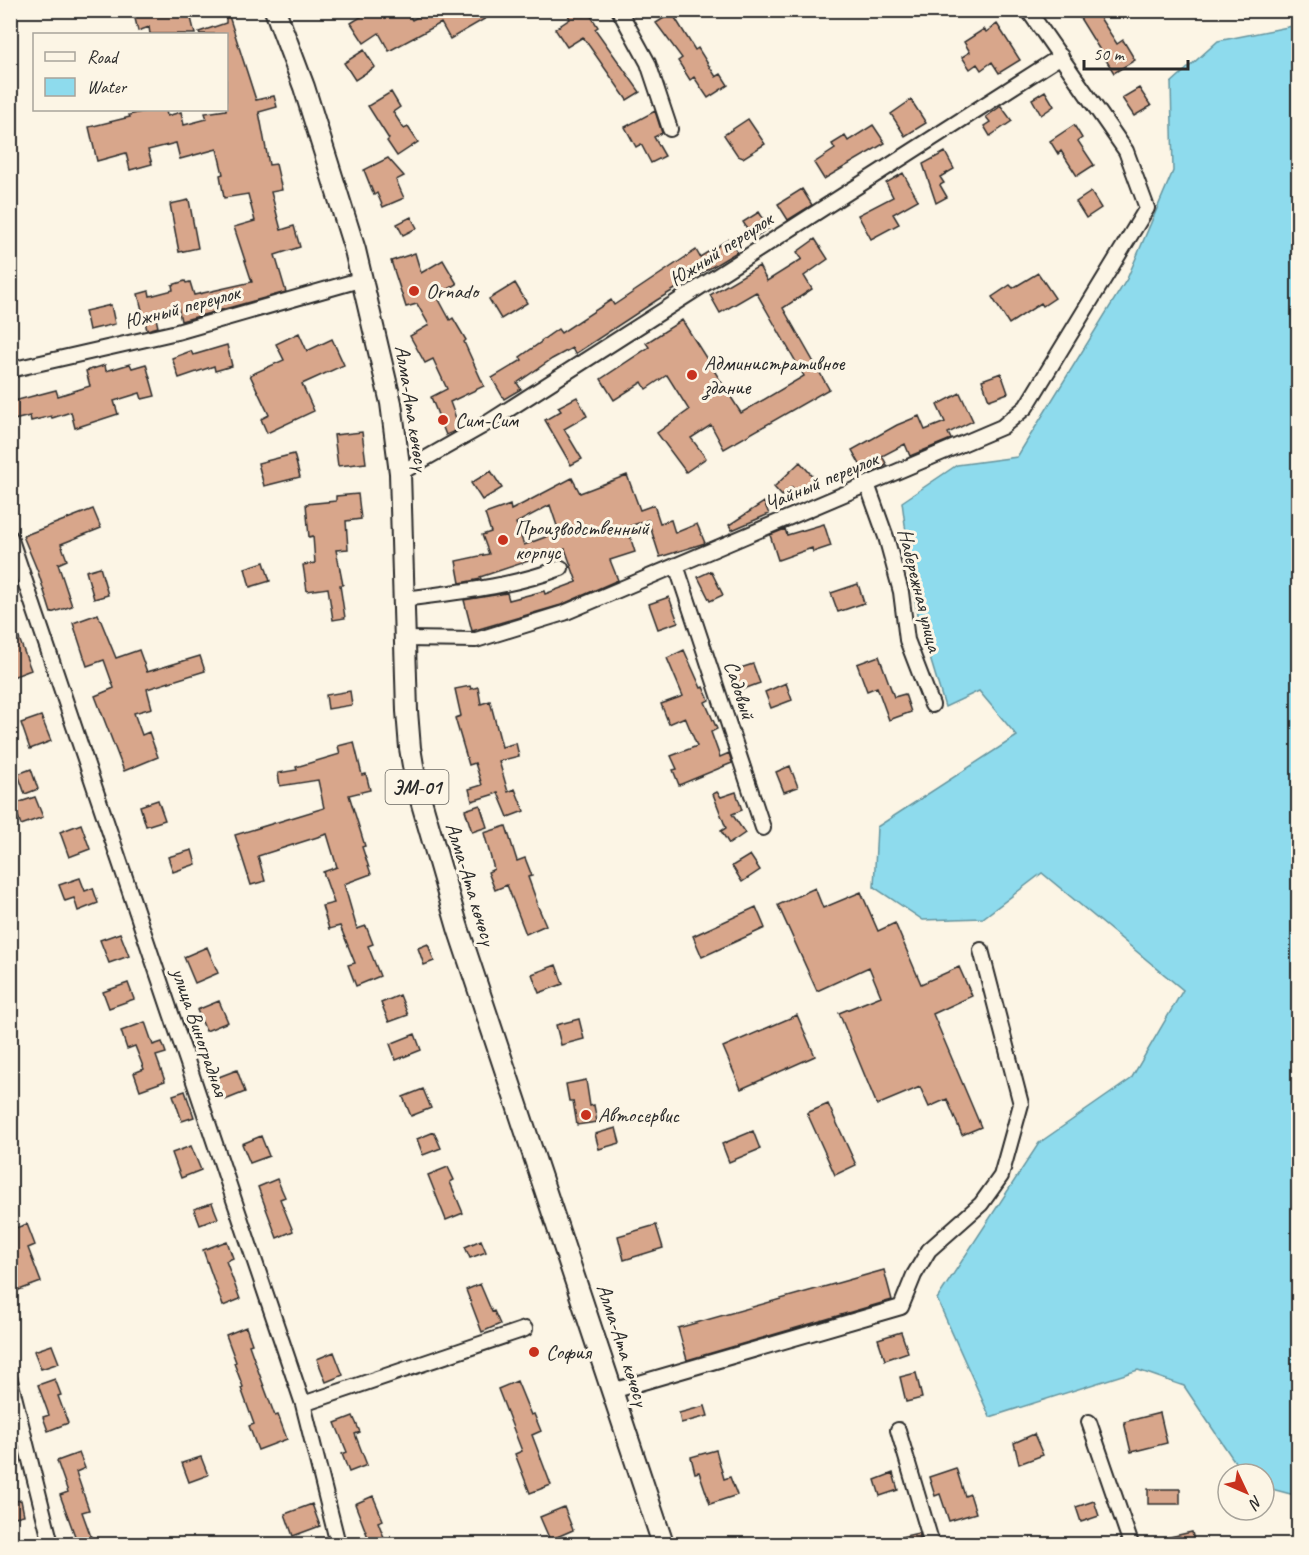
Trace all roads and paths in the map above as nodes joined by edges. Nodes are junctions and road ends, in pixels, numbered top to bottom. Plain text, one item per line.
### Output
1 (275, 10) edge
2 (619, 10) edge
3 (1028, 10) edge
4 (1061, 56) junction
5 (670, 129) dead end
6 (363, 279) junction
7 (10, 370) edge
8 (400, 473) junction
9 (867, 484) junction
10 (10, 537) edge
11 (676, 566) junction
12 (561, 568) dead end
13 (404, 599) junction
14 (405, 639) junction
15 (932, 705) dead end
16 (763, 828) dead end
17 (981, 950) dead end
18 (525, 1329) dead end
19 (10, 1380) edge
20 (612, 1391) junction
21 (303, 1404) junction
22 (1089, 1422) dead end
23 (898, 1430) dead end
24 (51, 1545) edge
25 (338, 1545) edge
26 (663, 1545) edge
27 (932, 1545) edge
28 (1131, 1545) edge

1 - 6 highway, Алма-Ата көчөсү / ЭМ-01
2 - 5 street
3 - 4 street
4 - 8 street, Южный переулок
4 - 9 street, Чайный переулок
6 - 7 street, Южный переулок
6 - 8 highway, Алма-Ата көчөсү / ЭМ-01
8 - 13 highway, Алма-Ата көчөсү / ЭМ-01
9 - 11 street, Чайный переулок
9 - 15 street, Набережная улица
10 - 21 street, улица Виноградная
11 - 14 street, Чайный переулок
11 - 16 street, Садовый
12 - 13 street
13 - 14 highway, Алма-Ата көчөсү / ЭМ-01
14 - 20 highway, Алма-Ата көчөсү / ЭМ-01
17 - 20 street
18 - 21 street
19 - 24 street
20 - 26 highway, Алма-Ата көчөсү / ЭМ-01
21 - 25 street, улица Виноградная
22 - 28 street
23 - 27 street

